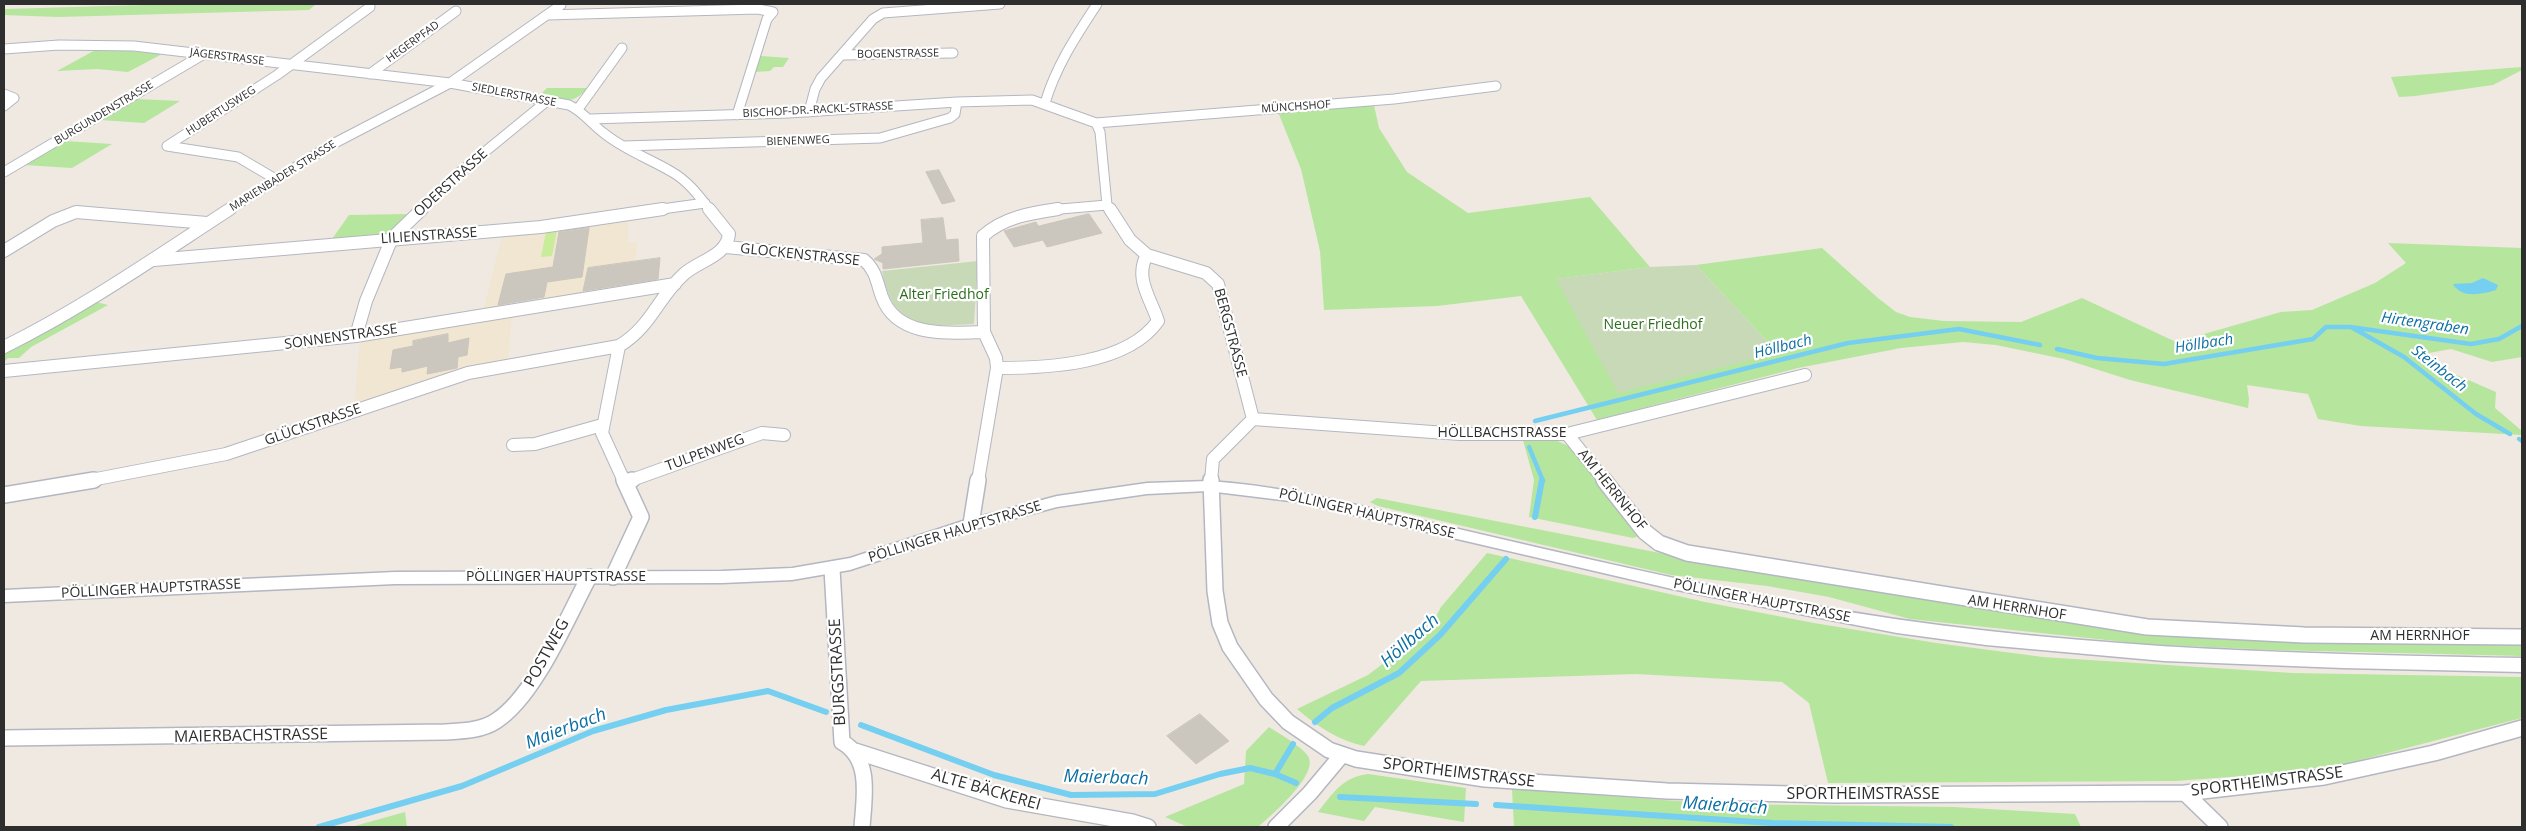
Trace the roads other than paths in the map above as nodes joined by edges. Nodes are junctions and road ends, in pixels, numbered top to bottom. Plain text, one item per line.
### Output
1 (1000, 4) edge
2 (1087, 4) edge
3 (1097, 4) edge
4 (561, 5) edge
5 (370, 7) dead end
6 (456, 11) dead end
7 (547, 14) junction
8 (622, 48) dead end
9 (4, 49) edge
10 (953, 53) dead end
11 (204, 54) junction
12 (843, 55) junction
13 (292, 64) junction
14 (370, 74) junction
15 (450, 83) junction
16 (1496, 86) dead end
17 (4, 94) edge
18 (547, 101) junction
19 (957, 102) junction
20 (1045, 103) junction
21 (4, 106) edge
22 (578, 109) junction
23 (808, 112) junction
24 (737, 115) junction
25 (590, 119) junction
26 (1096, 123) junction
27 (624, 146) junction
28 (4, 172) edge
29 (277, 180) junction
30 (705, 203) junction
31 (1107, 205) junction
32 (207, 223) junction
33 (392, 238) junction
34 (726, 248) junction
35 (4, 250) edge
36 (1148, 255) junction
37 (151, 260) junction
38 (675, 284) junction
39 (984, 332) junction
40 (356, 336) junction
41 (619, 346) junction
42 (4, 347) edge
43 (997, 368) junction
44 (4, 371) edge
45 (1804, 374) dead end
46 (1253, 419) junction
47 (602, 425) junction
48 (1567, 434) junction
49 (784, 435) dead end
50 (513, 445) dead end
51 (627, 482) junction
52 (1211, 486) junction
53 (4, 495) edge
54 (971, 524) junction
55 (832, 569) junction
56 (589, 577) junction
57 (613, 577) junction
58 (4, 596) edge
59 (2522, 637) edge
60 (2522, 665) edge
61 (496, 721) joint
62 (2522, 728) edge
63 (4, 738) edge
64 (855, 751) junction
65 (1341, 756) junction
66 (2185, 793) junction
67 (862, 827) edge
68 (1148, 827) edge
69 (1276, 827) edge
70 (2220, 827) edge

1 - 12 street, BOGENSTRASSE
2 - 3 street
3 - 20 street
4 - 7 street, MARIENBADER STRASSE
5 - 13 street, HUBERTUSWEG
6 - 14 street, HEGERPFAD
7 - 15 street, MARIENBADER STRASSE
7 - 24 street
8 - 22 street
9 - 11 street, JÄGERSTRASSE
10 - 12 street, BOGENSTRASSE
11 - 13 street, JÄGERSTRASSE
11 - 28 street, BURGUNDENSTRASSE
12 - 23 street, BOGENSTRASSE
13 - 14 street, JÄGERSTRASSE
13 - 29 street, HUBERTUSWEG
14 - 15 street, JÄGERSTRASSE
15 - 18 street, SIEDLERSTRASSE
15 - 29 street, MARIENBADER STRASSE
16 - 26 street, MÜNCHSHOF
17 - 21 street
18 - 22 street, SIEDLERSTRASSE
18 - 33 street, ODERSTRASSE
19 - 20 street, BISCHOF-DR.-RACKL-STRASSE
19 - 23 street, BISCHOF-DR.-RACKL-STRASSE
19 - 27 street, BIENENWEG
20 - 26 street
22 - 25 street, SIEDLERSTRASSE
23 - 24 street, BISCHOF-DR.-RACKL-STRASSE
24 - 25 street, BISCHOF-DR.-RACKL-STRASSE
25 - 27 street, SIEDLERSTRASSE
26 - 31 street, BERGSTRASSE
27 - 30 street, SIEDLERSTRASSE
29 - 32 street, MARIENBADER STRASSE
30 - 33 street, LILIENSTRASSE
30 - 34 street, SIEDLERSTRASSE
31 - 36 street, BERGSTRASSE
31 - 39 street
32 - 35 street
32 - 37 street, MARIENBADER STRASSE
33 - 37 street, LILIENSTRASSE
33 - 40 street, ODERSTRASSE
34 - 38 street
34 - 39 street, GLOCKENSTRASSE
36 - 43 street
36 - 46 street, BERGSTRASSE
37 - 42 street, MARIENBADER STRASSE
38 - 40 street, SONNENSTRASSE
38 - 41 street
39 - 43 street
40 - 44 street, SONNENSTRASSE
41 - 47 street
41 - 53 street, GLÜCKSTRASSE
43 - 54 street
45 - 48 street, HÖLLBACHSTRASSE
46 - 48 street, HÖLLBACHSTRASSE
46 - 52 street
47 - 50 street
47 - 51 street
48 - 59 street, AM HERRNHOF
49 - 51 street, TULPENWEG
51 - 57 street
52 - 54 street, PÖLLINGER HAUPTSTRASSE
52 - 60 street, PÖLLINGER HAUPTSTRASSE
52 - 65 street, SPORTHEIMSTRASSE
54 - 55 street, PÖLLINGER HAUPTSTRASSE
55 - 57 street, PÖLLINGER HAUPTSTRASSE
55 - 64 street, BURGSTRASSE
56 - 57 street, PÖLLINGER HAUPTSTRASSE
56 - 58 street, PÖLLINGER HAUPTSTRASSE
56 - 61 street, POSTWEG
61 - 63 street, MAIERBACHSTRASSE
62 - 66 street, SPORTHEIMSTRASSE
64 - 67 street, BURGSTRASSE
64 - 68 street, ALTE BÄCKEREI
65 - 66 street, SPORTHEIMSTRASSE
65 - 69 street
66 - 70 street

